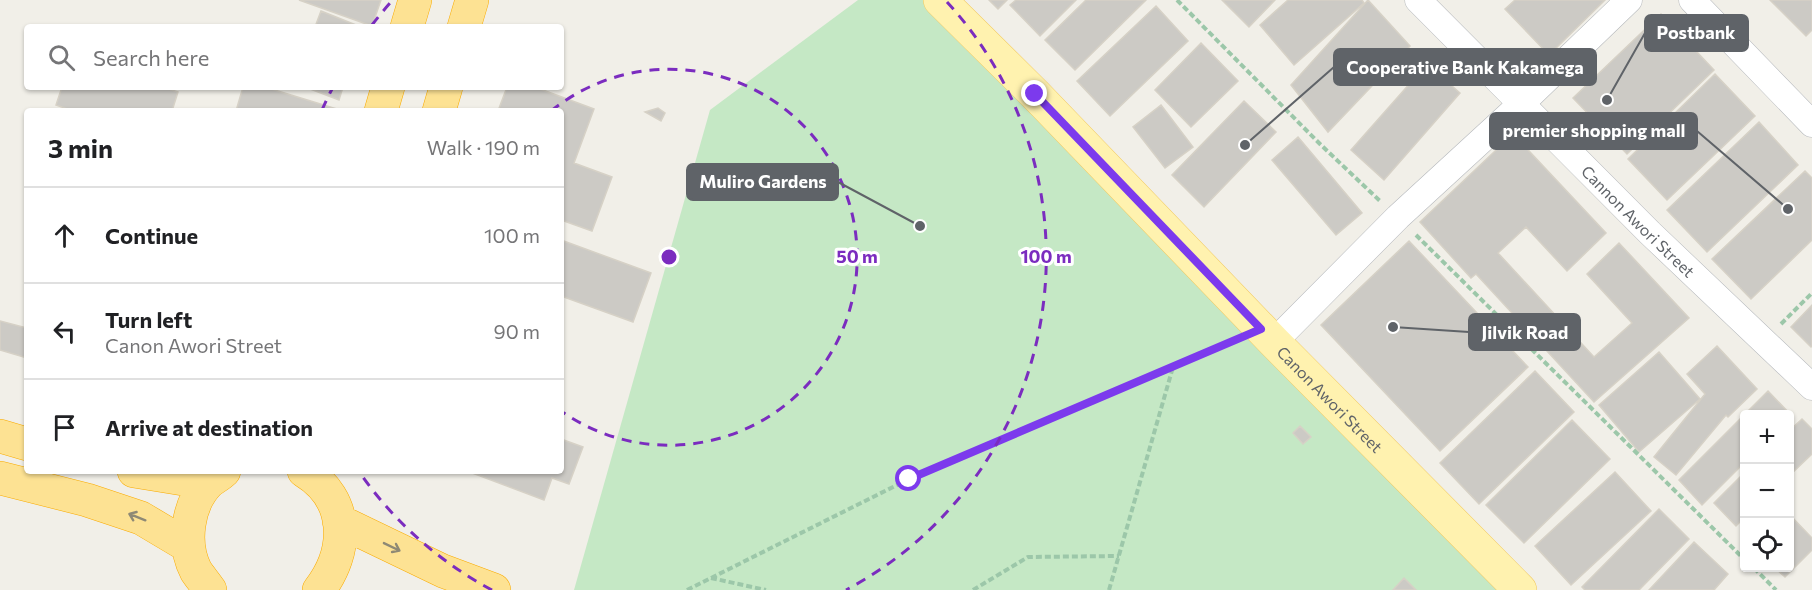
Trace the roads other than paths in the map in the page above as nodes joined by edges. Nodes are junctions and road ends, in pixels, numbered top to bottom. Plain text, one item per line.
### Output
1 (415, 0) edge
2 (472, 0) edge
3 (940, 0) edge
4 (1418, 0) edge
5 (1629, 0) edge
6 (1692, 0) edge
7 (408, 24) edge
8 (465, 24) edge
9 (387, 90) edge
10 (445, 90) edge
11 (1521, 104) junction
12 (382, 108) edge
13 (440, 108) edge
14 (1812, 124) edge
15 (1267, 335) junction
16 (1812, 387) edge
17 (0, 436) edge
18 (24, 443) edge
19 (176, 474) edge
20 (309, 474) edge
21 (217, 477) edge
22 (0, 478) edge
23 (334, 495) edge
24 (197, 574) edge
25 (318, 590) edge
26 (494, 590) edge
27 (1520, 590) edge

1 - 7 highway
2 - 8 highway
3 - 15 main road, Canon Awori Street
4 - 11 street, Cannon Awori Street
5 - 11 street
6 - 14 street
9 - 12 highway
10 - 13 highway
11 - 15 street
11 - 16 street, Cannon Awori Street
15 - 27 main road, Canon Awori Street
17 - 18 highway
19 - 21 highway
20 - 23 highway
21 - 24 highway
24 -> 22 highway
23 - 25 highway
23 -> 26 highway

